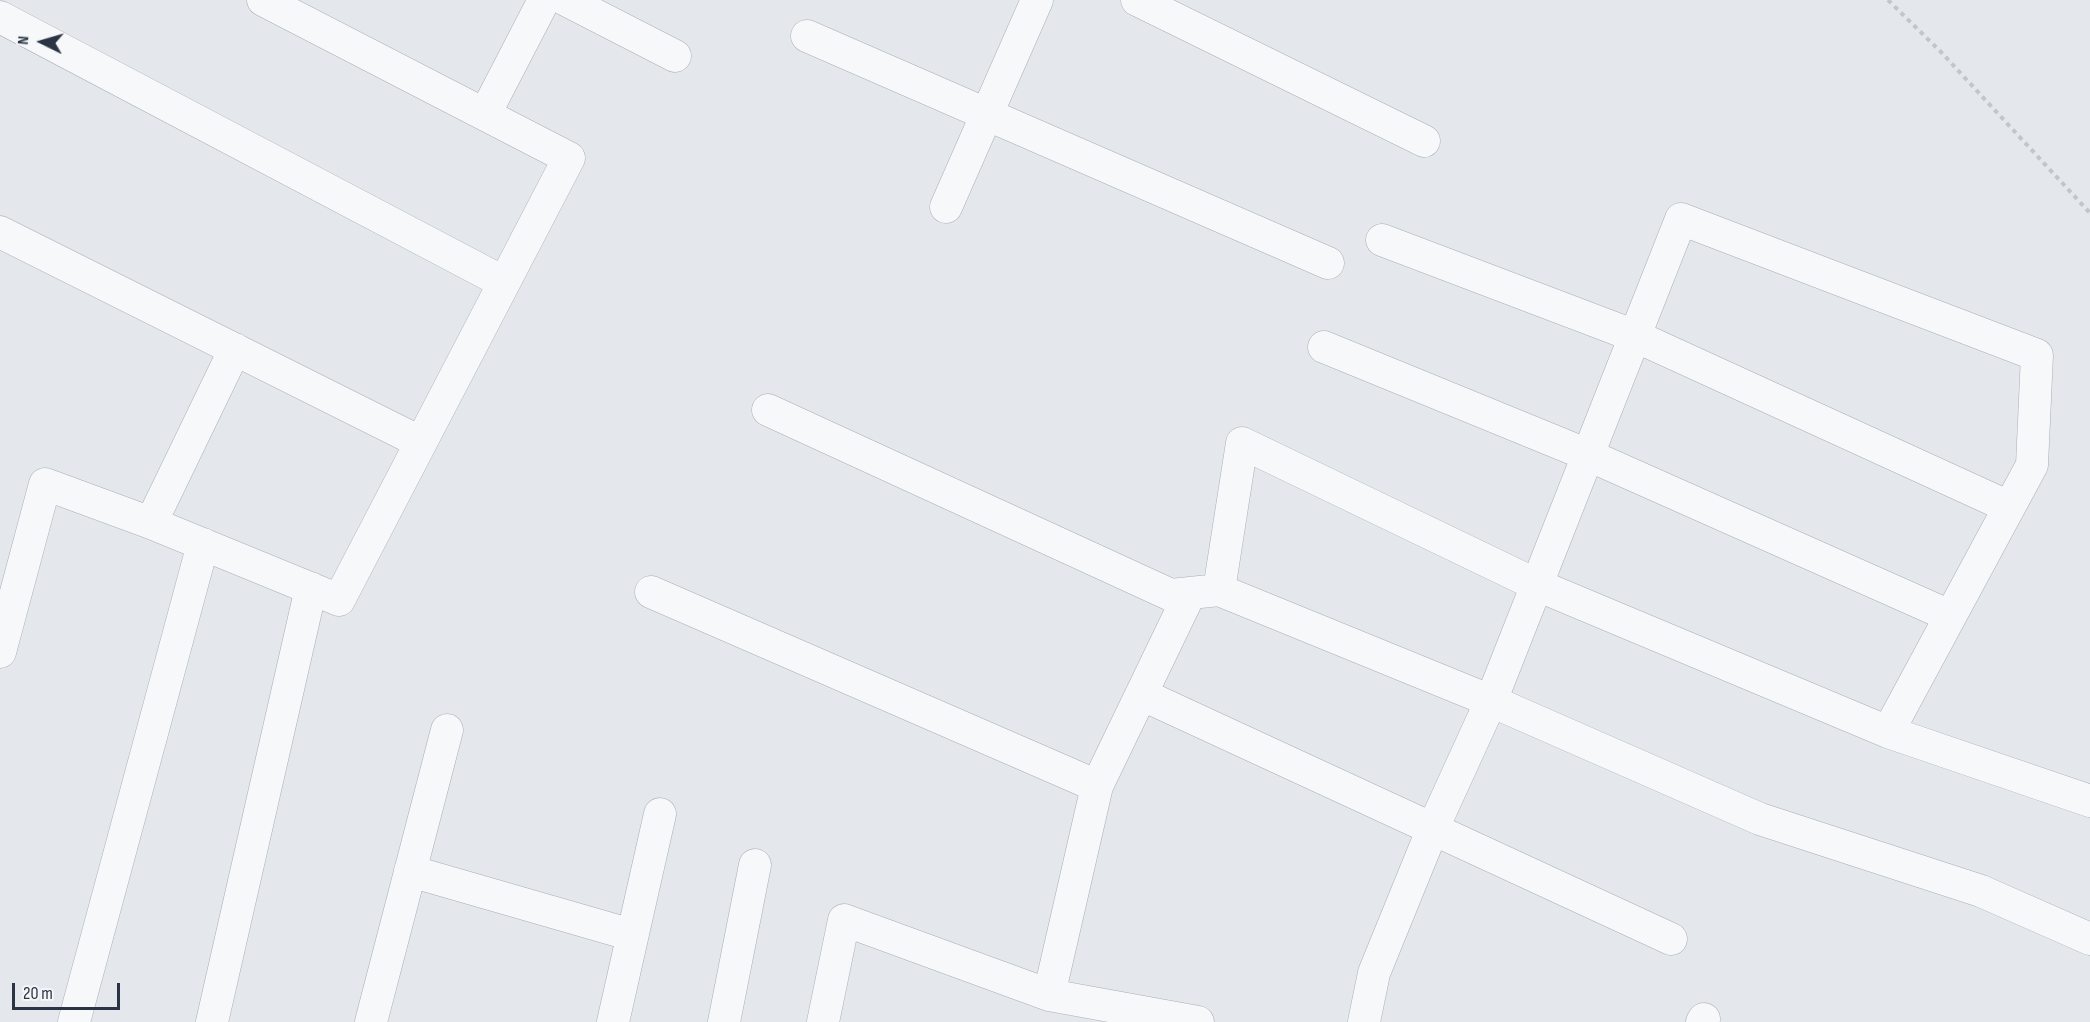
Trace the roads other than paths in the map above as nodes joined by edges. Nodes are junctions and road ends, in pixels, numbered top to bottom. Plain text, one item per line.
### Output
1 (263, 0) edge
2 (544, 0) edge
3 (566, 0) edge
4 (1037, 0) edge
5 (1137, 0) edge
6 (0, 17) edge
7 (807, 36) dead end
8 (675, 56) dead end
9 (485, 114) junction
10 (987, 114) junction
11 (1424, 141) dead end
12 (946, 207) dead end
13 (0, 232) edge
14 (1382, 240) dead end
15 (1328, 263) dead end
16 (503, 282) junction
17 (1635, 336) junction
18 (1324, 347) dead end
19 (235, 349) junction
20 (768, 410) dead end
21 (420, 442) junction
22 (1588, 455) junction
23 (2009, 507) junction
24 (151, 523) junction
25 (202, 544) junction
26 (1537, 585) junction
27 (311, 588) junction
28 (651, 592) dead end
29 (1204, 592) junction
30 (1950, 616) junction
31 (0, 651) edge
32 (1143, 695) junction
33 (1491, 701) junction
34 (447, 730) dead end
35 (1888, 732) junction
36 (1097, 786) junction
37 (2090, 801) edge
38 (660, 814) dead end
39 (1433, 828) junction
40 (754, 865) dead end
41 (410, 871) junction
42 (632, 935) junction
43 (1671, 939) dead end
44 (2090, 939) edge
45 (1061, 1005) edge
46 (74, 1022) edge
47 (212, 1022) edge
48 (371, 1022) edge
49 (613, 1022) edge
50 (724, 1022) edge
51 (823, 1022) edge
52 (1198, 1022) edge
53 (1364, 1022) edge

1 - 9 street
2 - 9 street
3 - 8 street
4 - 10 street
5 - 11 street
6 - 16 street
7 - 10 street
9 - 16 street
10 - 12 street
10 - 15 street
13 - 19 street
14 - 17 street
16 - 21 street
17 - 22 street
17 - 23 street
17 - 23 street
18 - 22 street
19 - 21 street
19 - 24 street
20 - 29 street
21 - 27 street
22 - 26 street
22 - 30 street
23 - 30 street
24 - 25 street
24 - 31 street
25 - 27 street
25 - 46 street
26 - 29 street
26 - 33 street
26 - 35 street
27 - 47 street
28 - 36 street
29 - 32 street
29 - 33 street
30 - 35 street
32 - 36 street
32 - 39 street
33 - 39 street
33 - 44 street
34 - 41 street
35 - 37 street
36 - 45 street
38 - 42 street
39 - 43 street
39 - 53 street
40 - 50 street
41 - 42 street
41 - 48 street
42 - 49 street
45 - 51 street
45 - 52 street

